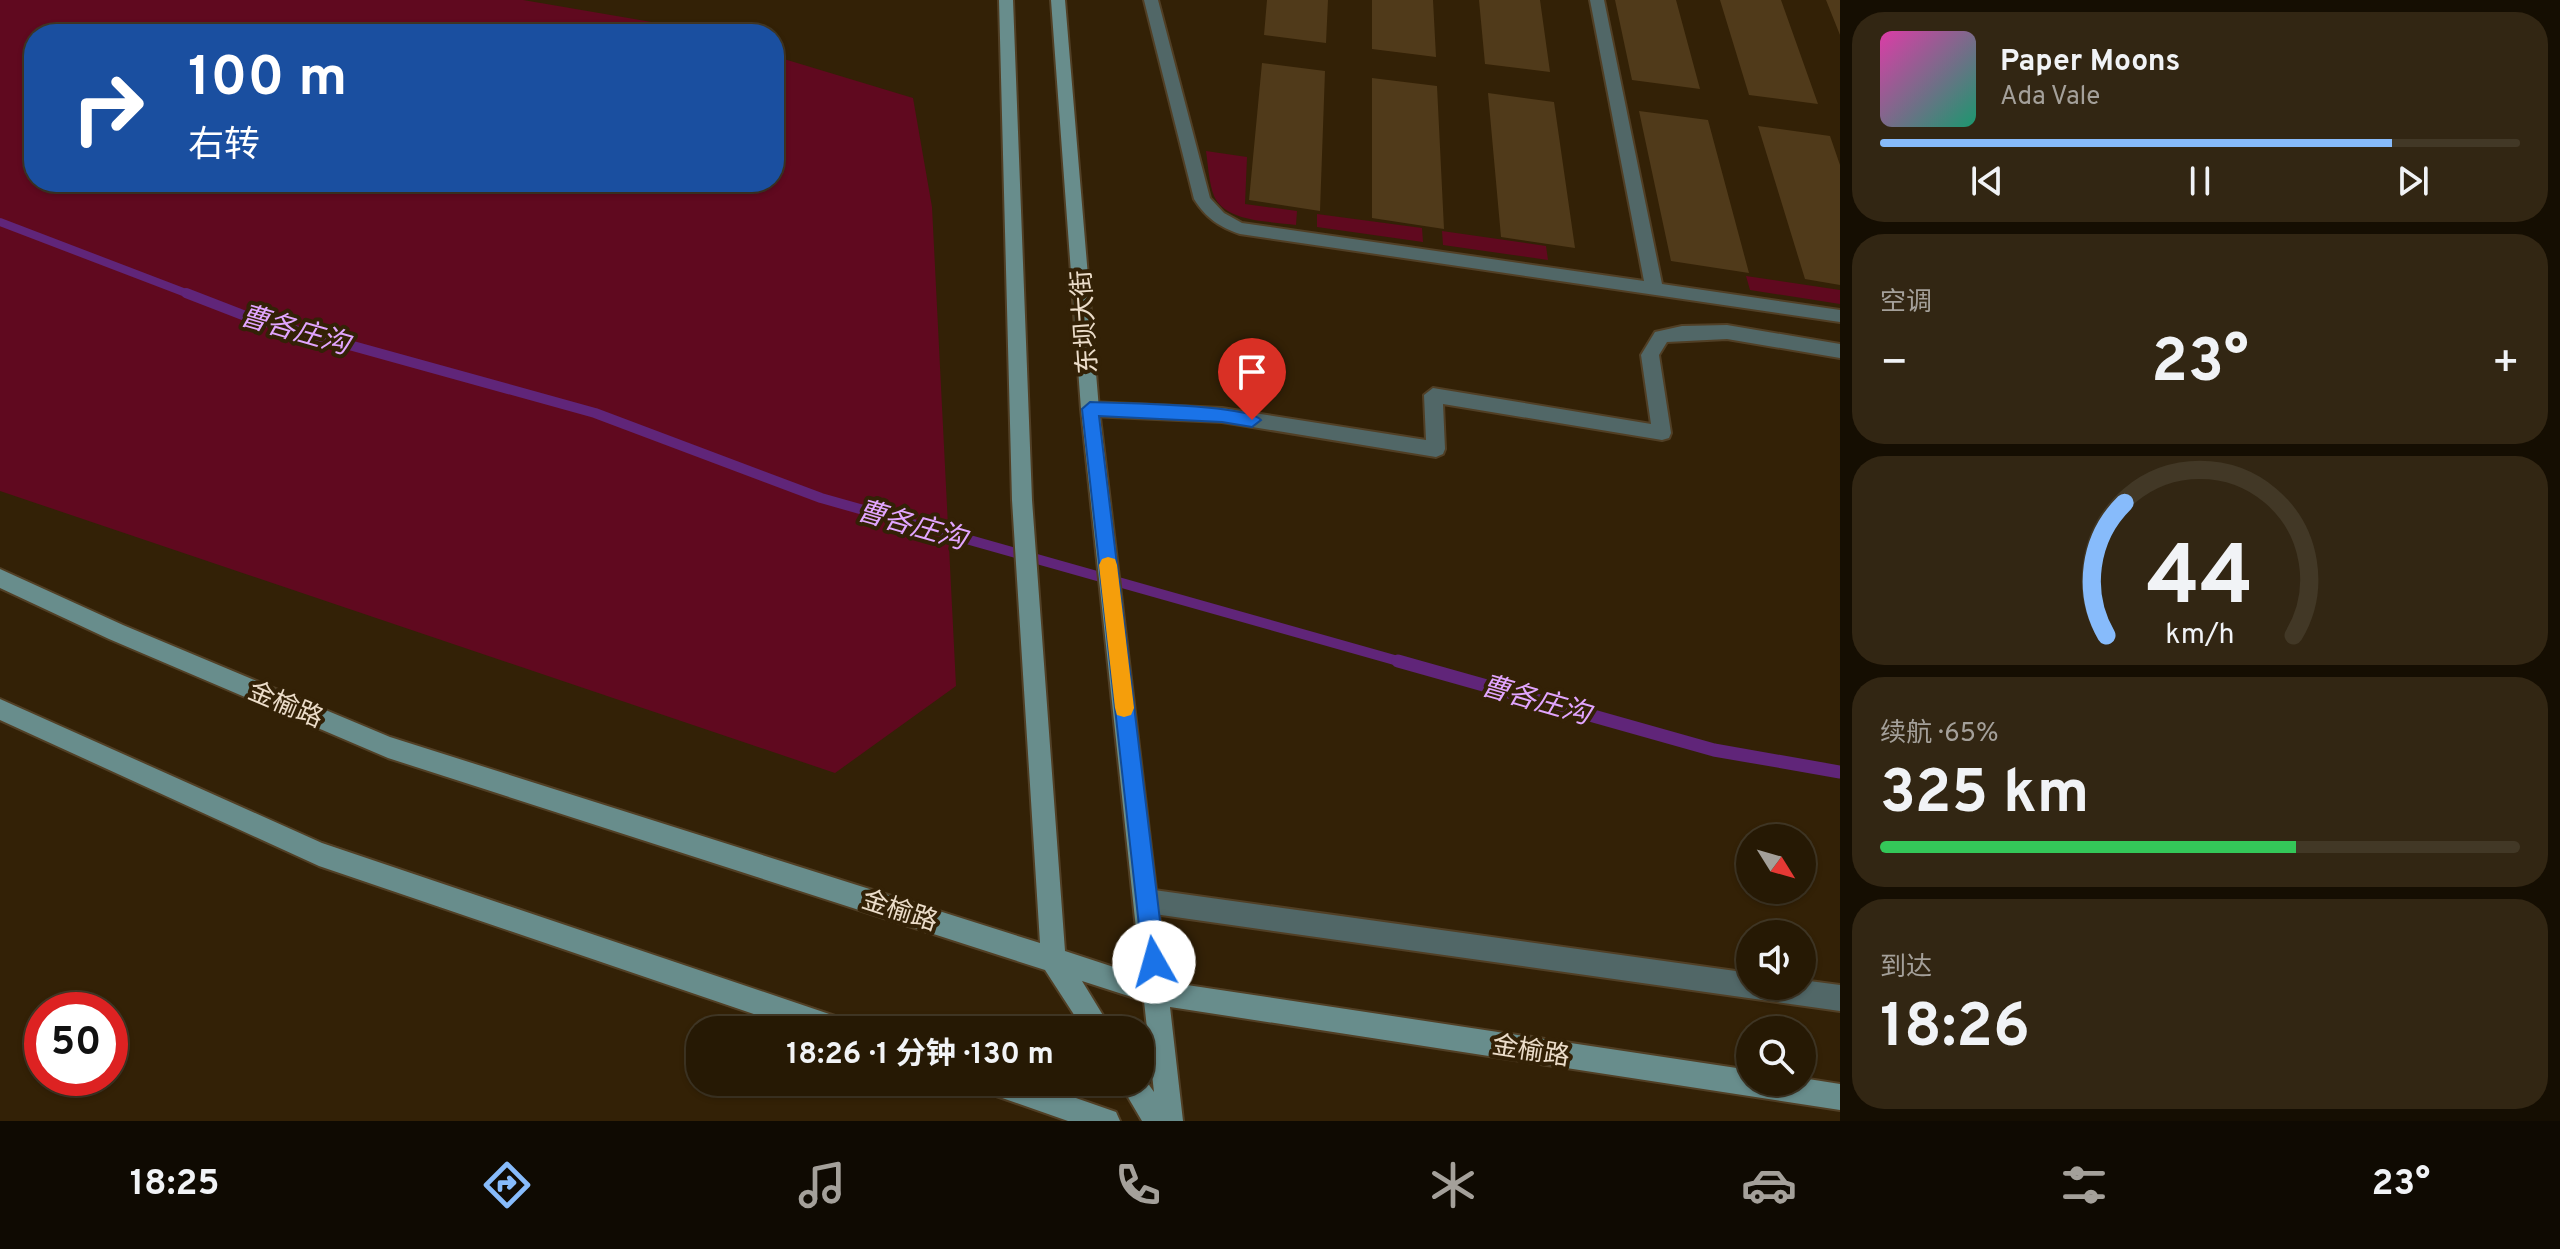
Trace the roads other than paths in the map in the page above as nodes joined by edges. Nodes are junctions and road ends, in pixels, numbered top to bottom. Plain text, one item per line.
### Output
1 (1006, 0) edge
2 (1058, 0) edge
3 (1151, 0) edge
4 (1597, 0) edge
5 (1654, 288) junction
6 (1840, 316) edge
7 (1840, 351) edge
8 (1090, 409) junction
9 (0, 578) edge
10 (0, 709) edge
11 (1147, 901) junction
12 (1053, 959) junction
13 (1736, 983) edge
14 (1157, 993) junction
15 (1816, 995) edge
16 (1840, 998) edge
17 (797, 1016) edge
18 (1090, 1016) edge
19 (1033, 1096) edge
20 (1141, 1096) edge
21 (1840, 1097) edge
22 (1107, 1121) edge
23 (1157, 1121) edge
24 (1170, 1121) edge

1 - 12 main road
2 - 8 main road, 东坝大街
3 - 5 street
4 - 5 street
5 - 6 street
7 - 8 street
8 - 11 main road, 东坝大街
9 - 12 main road, 金榆路
10 - 17 main road
11 - 13 street
11 - 14 main road, 东坝大街
12 - 14 main road, 金榆路
12 - 18 main road
14 - 21 main road, 金榆路
14 - 24 main road, 东坝大街
15 - 16 street
19 - 22 main road
20 - 23 main road

